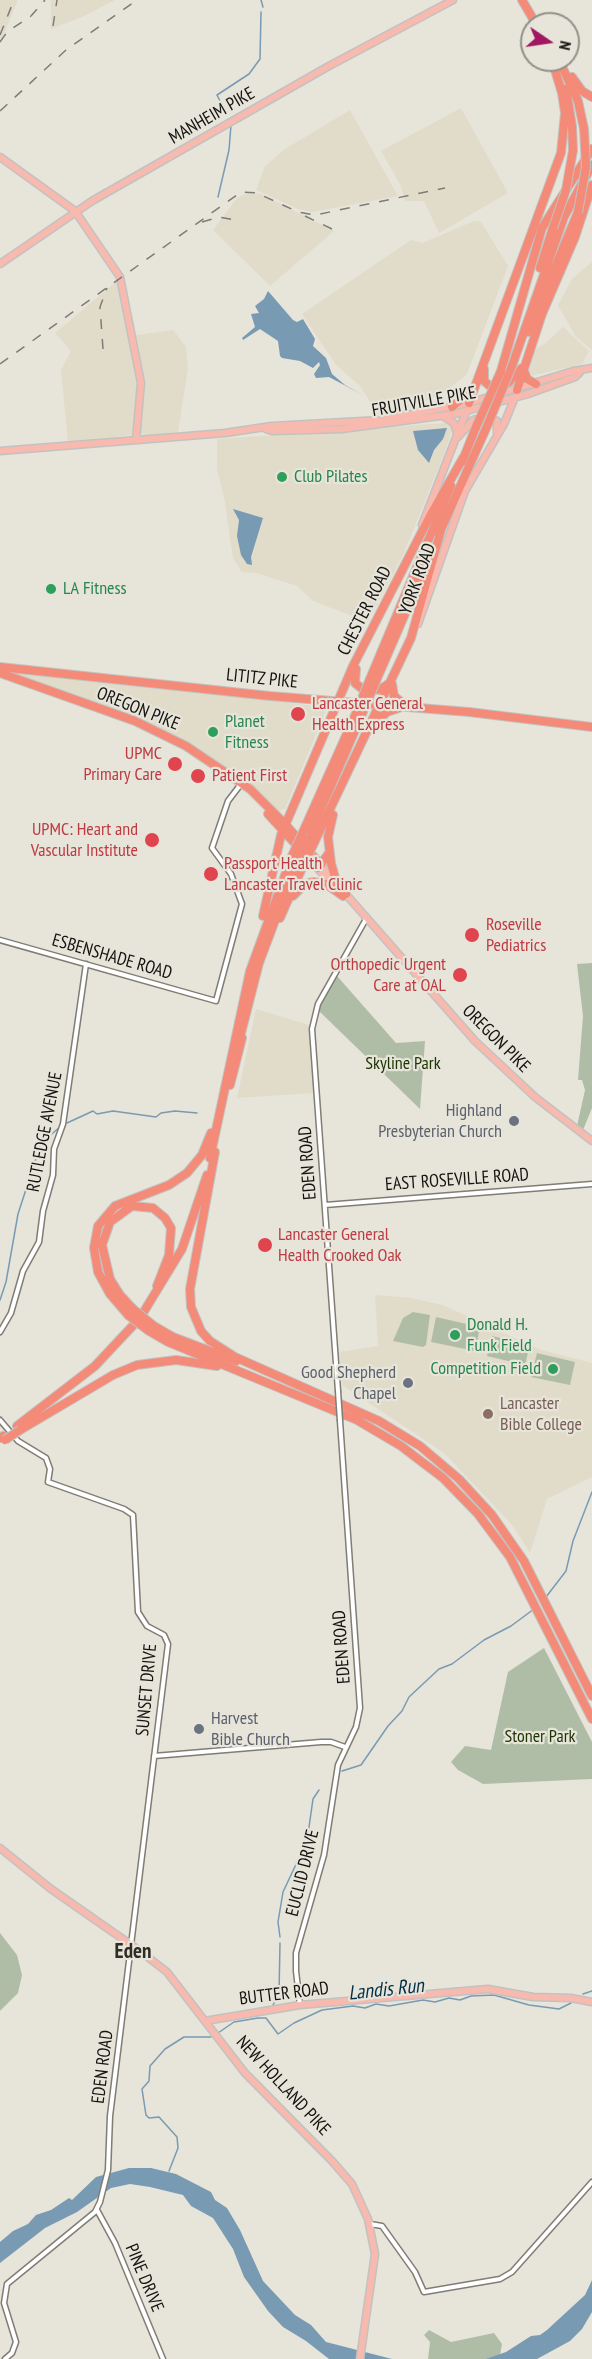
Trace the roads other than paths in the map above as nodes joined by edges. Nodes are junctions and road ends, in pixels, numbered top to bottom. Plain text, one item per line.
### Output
1 (453, 0) edge
2 (445, 2) edge
3 (559, 72) edge
4 (560, 72) edge
5 (563, 72) edge
6 (567, 72) edge
7 (592, 97) edge
8 (592, 149) edge
9 (0, 157) edge
10 (592, 165) edge
11 (592, 185) edge
12 (566, 187) junction
13 (75, 212) junction
14 (527, 248) junction
15 (0, 264) edge
16 (488, 350) junction
17 (512, 366) junction
18 (525, 366) junction
19 (592, 368) edge
20 (501, 370) junction
21 (581, 371) junction
22 (475, 383) junction
23 (536, 384) junction
24 (518, 390) junction
25 (528, 394) junction
26 (515, 399) junction
27 (469, 403) junction
28 (452, 407) junction
29 (465, 412) junction
30 (510, 412) junction
31 (440, 417) junction
32 (266, 429) junction
33 (457, 433) junction
34 (496, 435) junction
35 (136, 440) junction
36 (0, 451) edge
37 (450, 451) junction
38 (463, 458) junction
39 (441, 530) junction
40 (408, 559) junction
41 (411, 638) junction
42 (359, 653) junction
43 (24, 669) junction
44 (0, 670) edge
45 (394, 677) junction
46 (17, 679) junction
47 (373, 680) junction
48 (334, 701) junction
49 (381, 704) junction
50 (410, 706) junction
51 (592, 727) edge
52 (369, 732) junction
53 (346, 780) junction
54 (241, 784) junction
55 (297, 797) junction
56 (271, 814) junction
57 (284, 827) junction
58 (308, 839) junction
59 (277, 848) junction
60 (329, 853) junction
61 (298, 862) junction
62 (320, 867) junction
63 (344, 895) junction
64 (366, 920) junction
65 (276, 926) junction
66 (0, 940) edge
67 (86, 964) junction
68 (250, 971) junction
69 (232, 1053) junction
70 (224, 1112) junction
71 (592, 1141) edge
72 (215, 1152) junction
73 (592, 1184) edge
74 (325, 1205) junction
75 (130, 1311) junction
76 (151, 1328) junction
77 (0, 1332) edge
78 (109, 1353) junction
79 (260, 1369) junction
80 (301, 1397) junction
81 (0, 1420) edge
82 (18, 1428) junction
83 (2, 1439) edge
84 (592, 1696) edge
85 (592, 1719) edge
86 (345, 1747) junction
87 (154, 1756) junction
88 (0, 1848) edge
89 (132, 1945) junction
90 (592, 2004) edge
91 (300, 2006) junction
92 (205, 2021) junction
93 (592, 2182) edge
94 (97, 2210) junction
95 (370, 2224) junction
96 (5, 2359) edge
97 (163, 2359) edge
98 (360, 2359) edge

1 - 2 main road, MANHEIM PIKE
2 - 13 main road, MANHEIM PIKE
3 - 14 highway
4 - 20 highway, bridge
5 - 17 highway, bridge
6 - 7 highway
8 - 12 highway
9 - 13 main road
10 - 17 highway
11 - 18 highway
12 - 14 highway
12 - 20 highway
13 - 15 main road, MANHEIM PIKE
13 - 35 main road
14 - 16 highway
16 - 18 highway
16 - 22 highway
17 - 39 highway, bridge
18 - 23 highway
18 - 24 highway
19 - 21 main road, FRUITVILLE PIKE
20 - 38 highway, bridge
21 - 23 main road, FRUITVILLE PIKE
21 - 25 main road, FRUITVILLE PIKE
22 - 27 highway
22 - 28 highway
23 - 24 main road, FRUITVILLE PIKE
24 - 26 main road, YORK ROAD
24 - 27 main road, FRUITVILLE PIKE
25 - 26 main road, FRUITVILLE PIKE
25 - 30 main road
26 - 29 main road, FRUITVILLE PIKE
26 - 30 main road, YORK ROAD
27 - 28 main road, FRUITVILLE PIKE
27 - 29 main road, CHESTER ROAD
28 - 32 main road, FRUITVILLE PIKE
29 - 31 main road, FRUITVILLE PIKE
29 - 33 main road, CHESTER ROAD
30 - 34 main road, YORK ROAD
31 - 32 main road, FRUITVILLE PIKE
31 - 33 main road
32 - 35 main road, FRUITVILLE PIKE
33 - 37 main road, CHESTER ROAD
34 - 37 main road
34 - 41 main road, YORK ROAD
35 - 36 main road, FRUITVILLE PIKE
37 - 40 main road, CHESTER ROAD
38 - 40 highway
38 - 47 highway
39 - 41 highway
39 - 47 highway
40 - 42 highway, CHESTER ROAD
41 - 45 highway, YORK ROAD
42 - 45 highway
42 - 48 highway, CHESTER ROAD
43 - 44 highway, LITITZ PIKE
43 - 46 highway
43 - 48 highway, LITITZ PIKE
44 - 46 highway, OREGON PIKE
45 - 49 highway, YORK ROAD
45 - 50 highway
46 - 54 highway, OREGON PIKE
47 - 58 highway, bridge
48 - 49 highway, LITITZ PIKE
48 - 55 highway
49 - 50 highway, LITITZ PIKE
49 - 52 highway, YORK ROAD
50 - 51 highway, LITITZ PIKE
50 - 52 highway
52 - 53 highway, YORK ROAD
53 - 58 highway
53 - 60 highway
54 - 56 highway, OREGON PIKE
54 - 67 street, ESBENSHADE ROAD
55 - 56 highway
55 - 57 highway
56 - 57 highway, OREGON PIKE
56 - 59 highway
57 - 59 highway
57 - 62 highway, OREGON PIKE
58 - 61 highway, bridge
59 - 68 highway
60 - 62 highway
60 - 63 highway
61 - 65 highway
61 - 68 highway
61 - 70 highway
62 - 63 main road, OREGON PIKE
63 - 64 main road, OREGON PIKE
63 - 65 highway
64 - 71 main road, OREGON PIKE
64 - 74 street, EDEN ROAD
65 - 70 highway
66 - 67 street, ESBENSHADE ROAD
67 - 77 street, RUTLEDGE AVENUE
68 - 69 highway
69 - 75 highway
69 - 78 highway
70 - 72 highway
72 - 79 highway
72 - 82 highway
73 - 74 street, EAST ROSEVILLE ROAD
74 - 86 street, EDEN ROAD, bridge
75 - 76 highway, bridge
75 - 78 highway
76 - 79 highway
76 - 80 highway
78 - 82 highway
79 - 84 highway
80 - 82 highway
80 - 85 highway
81 - 87 street, SUNSET DRIVE
82 - 83 highway, bridge
86 - 87 street
86 - 91 street, EUCLID DRIVE
87 - 89 street, EDEN ROAD
88 - 89 main road, NEW HOLLAND PIKE
89 - 92 main road, NEW HOLLAND PIKE
89 - 94 street, EDEN ROAD
90 - 91 main road, BUTTER ROAD
91 - 92 main road, BUTTER ROAD
92 - 95 main road, NEW HOLLAND PIKE
93 - 95 street
94 - 96 street
94 - 97 street, PINE DRIVE
95 - 98 main road, NEW HOLLAND PIKE

